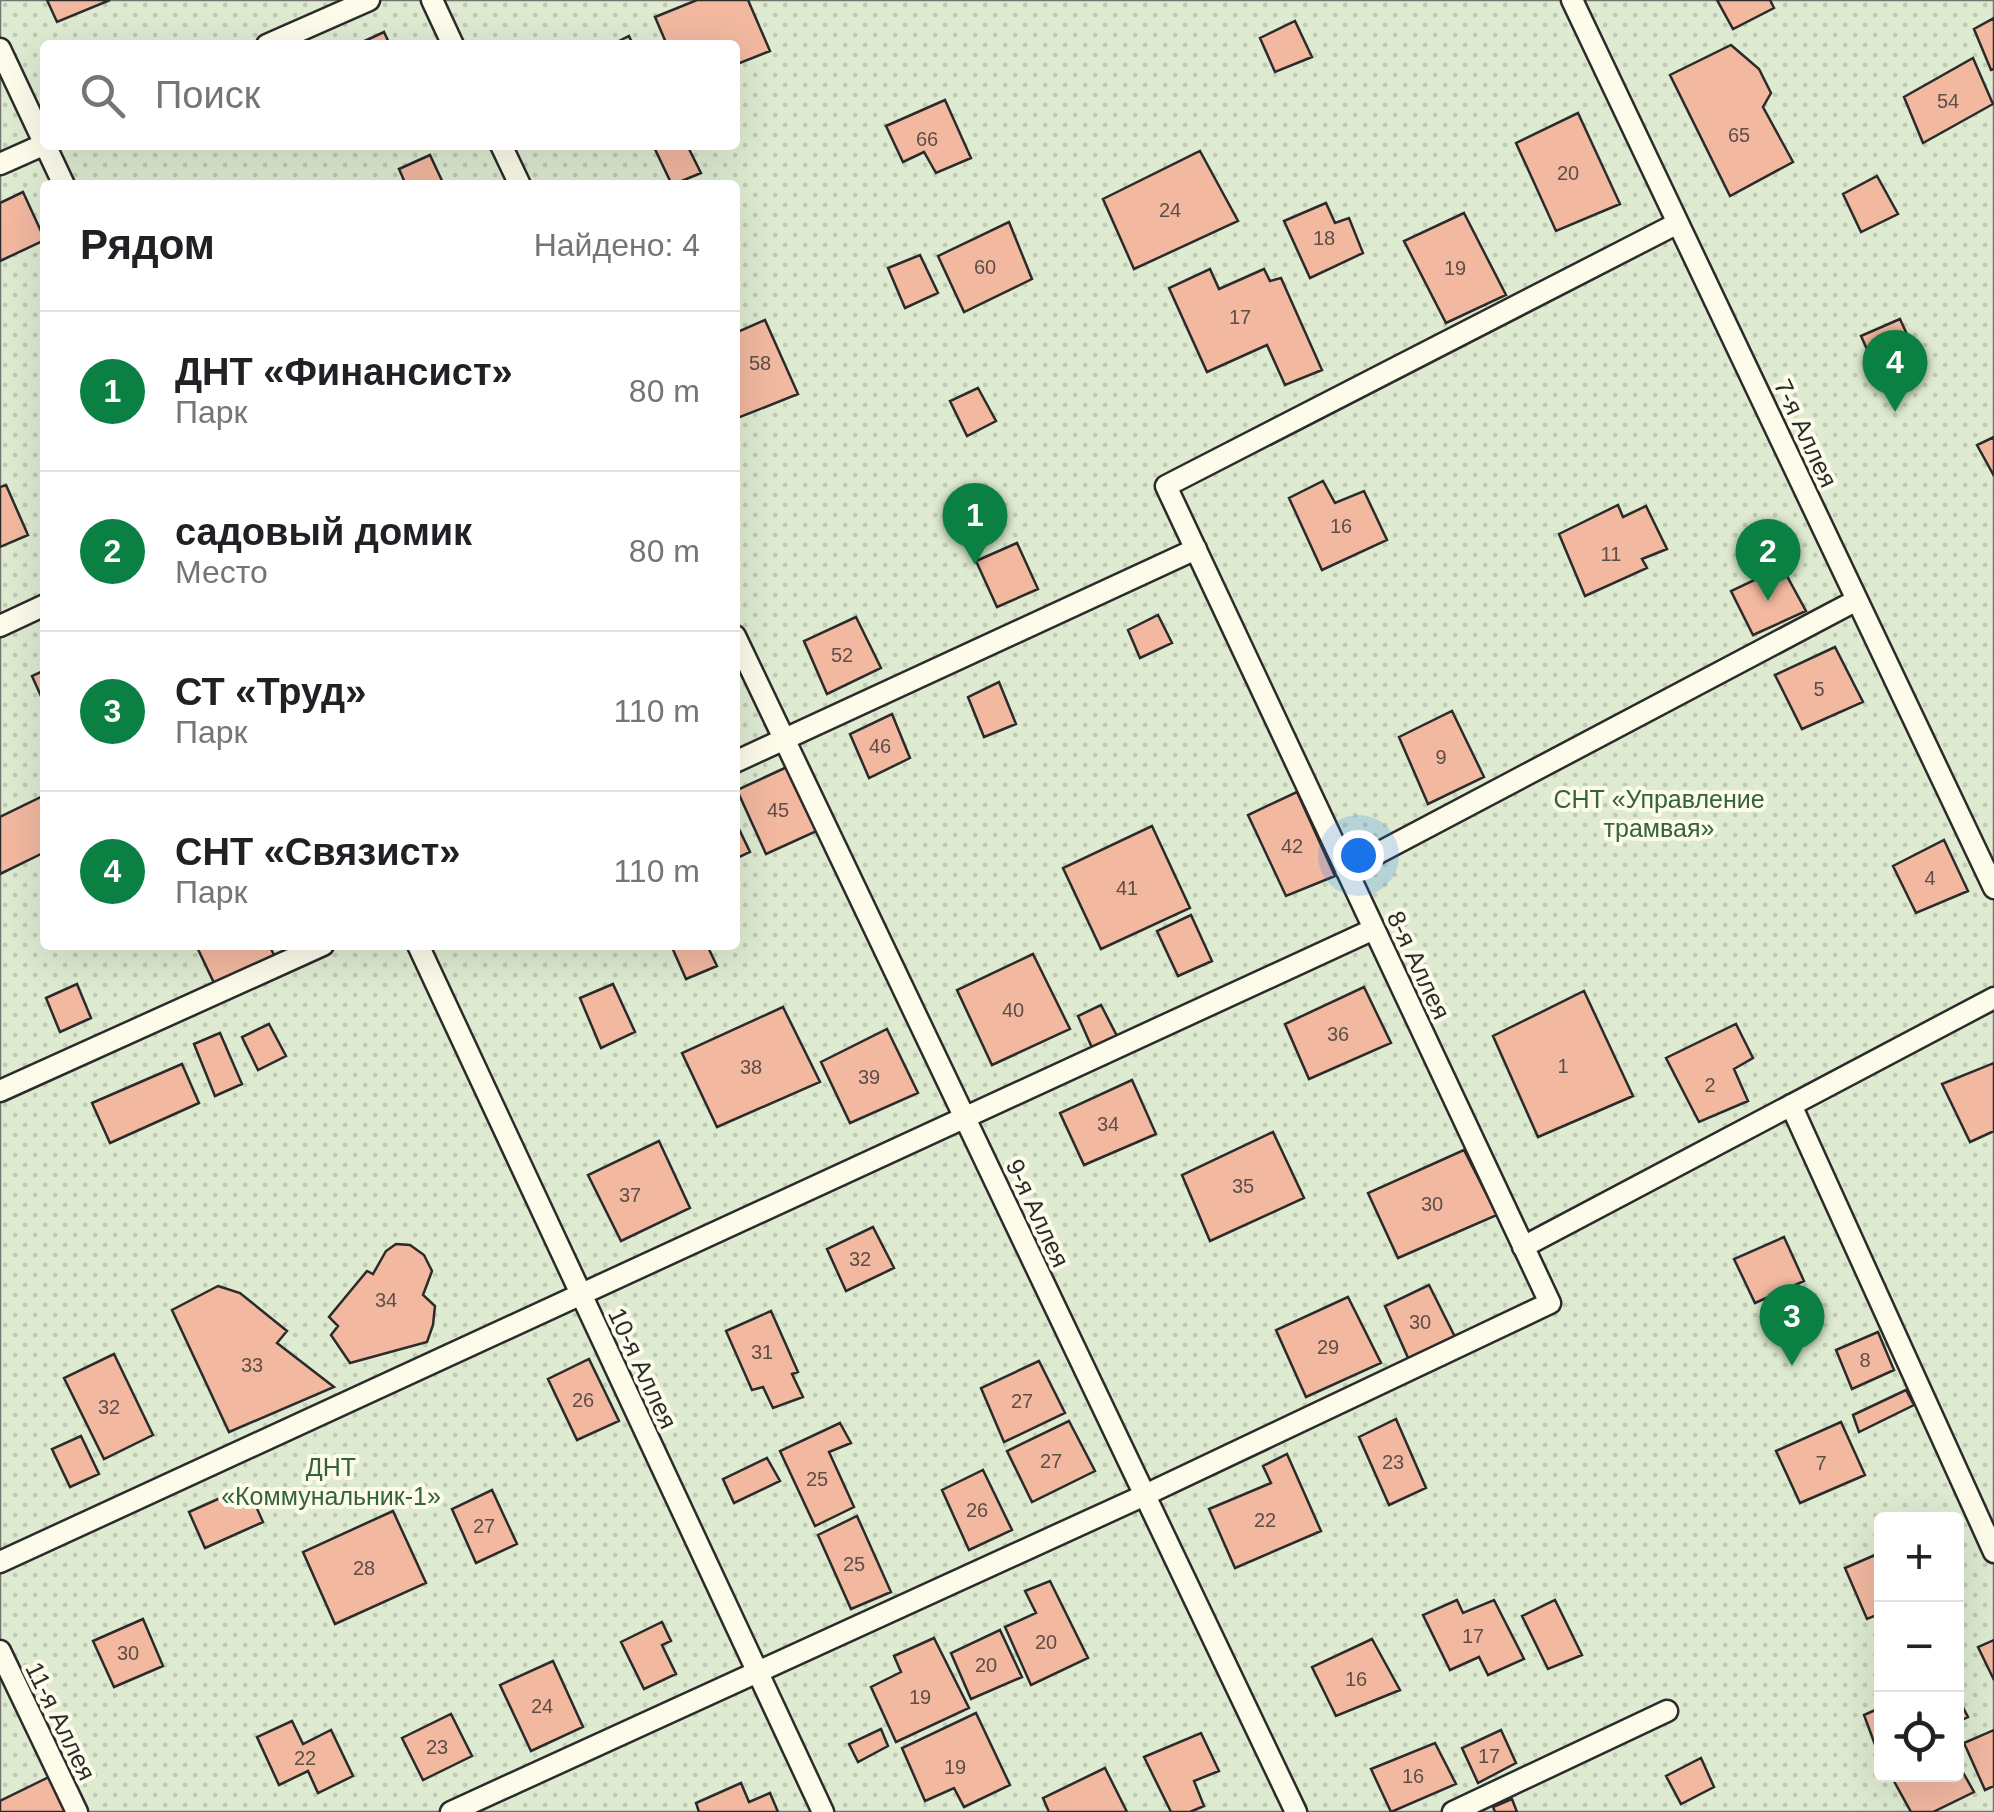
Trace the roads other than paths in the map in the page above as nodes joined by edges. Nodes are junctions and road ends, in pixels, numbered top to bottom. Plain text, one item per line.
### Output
1 (369, 0) edge
2 (432, 0) edge
3 (1572, 0) edge
4 (279, 40) edge
5 (451, 40) edge
6 (0, 49) edge
7 (40, 133) edge
8 (40, 146) edge
9 (48, 150) edge
10 (503, 150) edge
11 (0, 164) edge
12 (62, 180) edge
13 (518, 180) edge
14 (1678, 223) junction
15 (1196, 549) junction
16 (1857, 600) junction
17 (40, 607) edge
18 (0, 626) edge
19 (740, 647) edge
20 (784, 740) junction
21 (740, 760) edge
22 (1346, 870) junction
23 (1994, 888) edge
24 (1374, 928) junction
25 (312, 950) edge
26 (420, 950) edge
27 (1994, 998) edge
28 (0, 1091) edge
29 (1791, 1105) junction
30 (964, 1117) junction
31 (1524, 1247) junction
32 (581, 1294) junction
33 (1144, 1495) junction
34 (1994, 1552) edge
35 (0, 1562) edge
36 (0, 1651) edge
37 (757, 1672) junction
38 (1667, 1711) dead end
39 (78, 1812) edge
40 (451, 1812) edge
41 (823, 1812) edge
42 (1296, 1812) edge
43 (1454, 1812) edge

1 - 4 lane
2 - 5 lane
3 - 14 lane, 7-я Аллея
6 - 7 lane
8 - 11 lane
9 - 12 lane
10 - 13 lane
14 - 15 lane, 8-я Аллея
14 - 16 lane, 7-я Аллея
15 - 20 lane
15 - 22 lane, 8-я Аллея
16 - 22 lane
16 - 23 lane, 7-я Аллея
17 - 18 lane
19 - 20 lane, 9-я Аллея
20 - 21 lane
20 - 30 lane, 9-я Аллея
22 - 24 lane, 8-я Аллея
24 - 30 lane
24 - 31 lane, 8-я Аллея
25 - 28 lane
26 - 32 lane, 10-я Аллея
27 - 29 lane
29 - 31 lane
29 - 34 lane
30 - 32 lane
30 - 33 lane, 9-я Аллея
31 - 33 lane, 8-я Аллея
32 - 35 lane
32 - 37 lane, 10-я Аллея
33 - 37 lane
33 - 42 lane, 9-я Аллея
36 - 39 lane, 11-я Аллея
37 - 40 lane
37 - 41 lane, 10-я Аллея
38 - 43 lane

